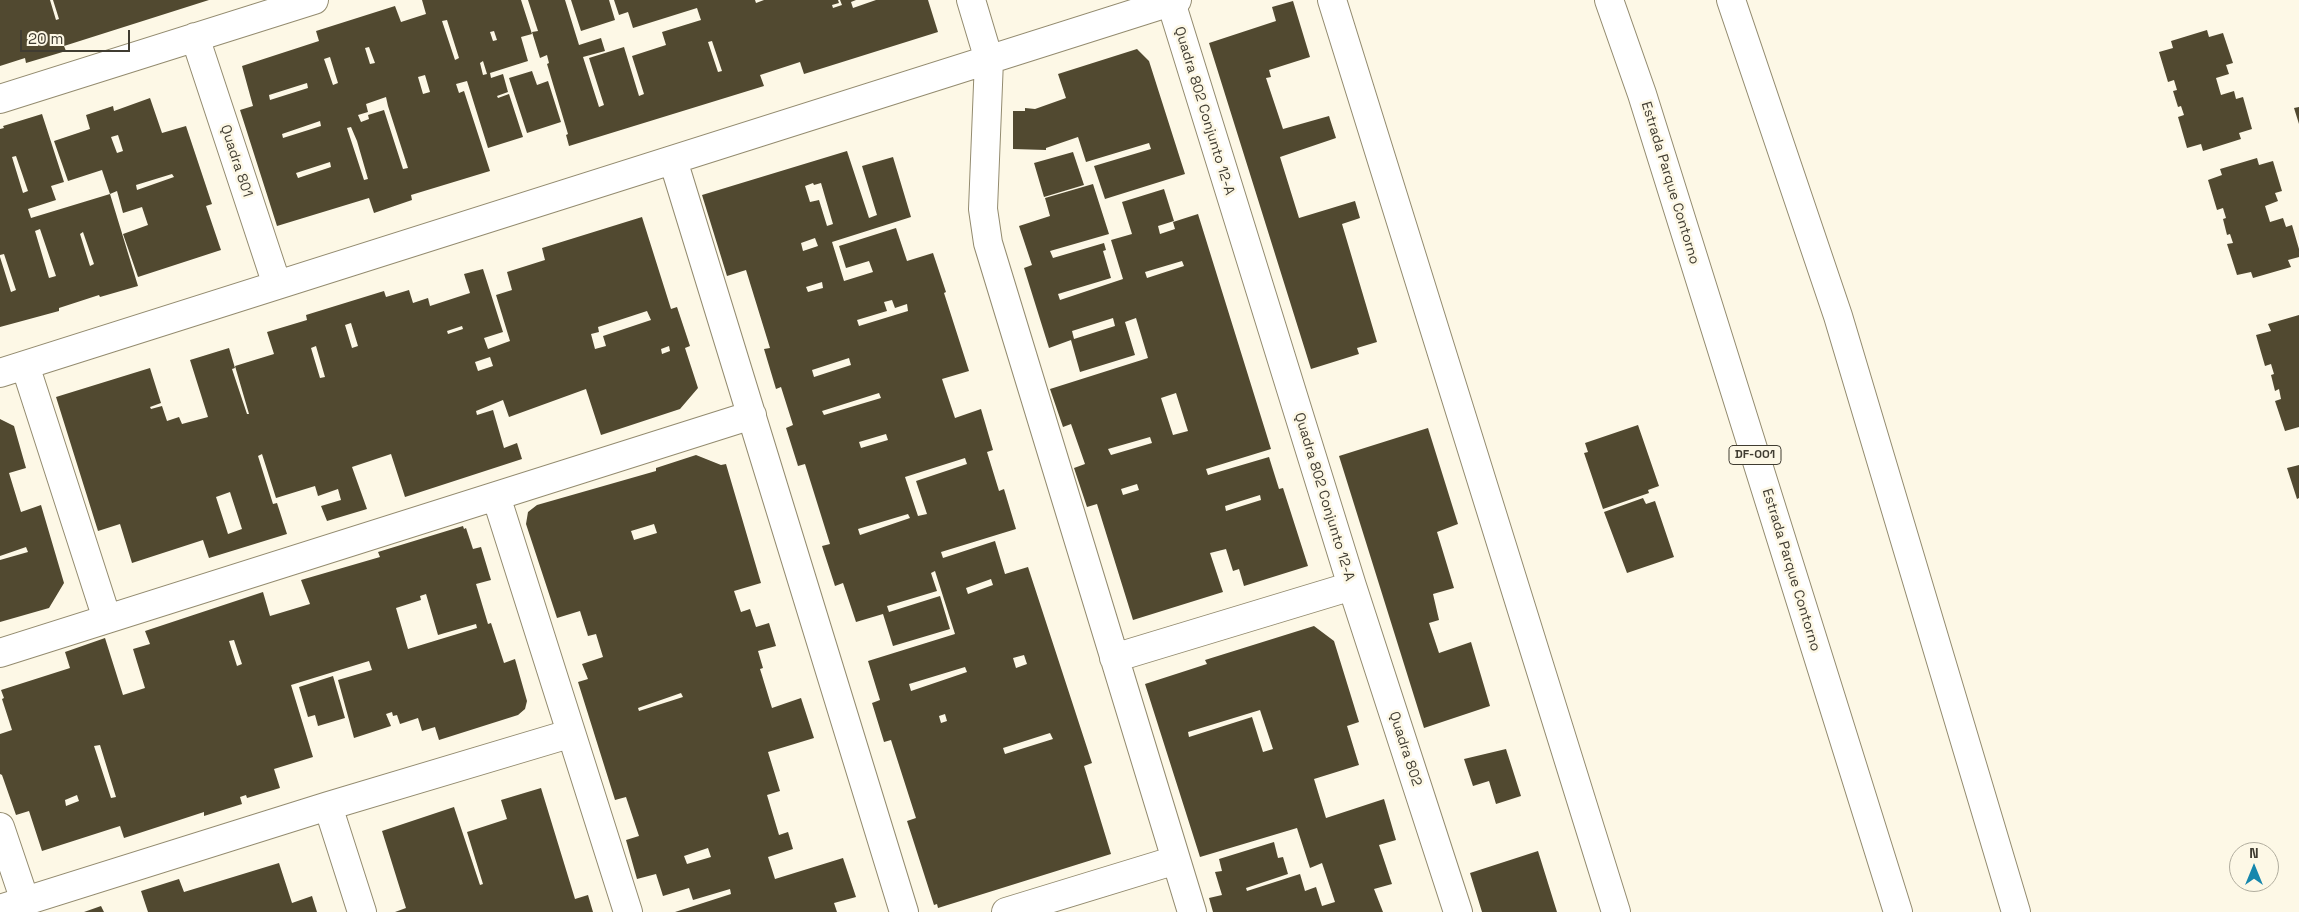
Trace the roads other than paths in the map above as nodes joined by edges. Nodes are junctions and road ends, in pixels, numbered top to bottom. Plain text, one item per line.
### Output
1 (314, 0) edge
2 (971, 0) edge
3 (1332, 0) edge
4 (1596, 0) edge
5 (1609, 0) edge
6 (1731, 0) edge
7 (1174, 1) edge
8 (195, 37) junction
9 (1621, 37) junction
10 (989, 60) junction
11 (0, 100) edge
12 (673, 160) junction
13 (277, 285) junction
14 (12, 369) edge
15 (752, 415) junction
16 (496, 496) junction
17 (1352, 586) junction
18 (107, 619) junction
19 (0, 653) edge
20 (1114, 658) junction
21 (570, 734) junction
22 (328, 806) junction
23 (0, 827) edge
24 (1176, 860) junction
25 (13, 905) edge
26 (362, 912) edge
27 (628, 912) edge
28 (904, 912) edge
29 (1006, 912) edge
30 (1192, 912) edge
31 (1458, 912) edge
32 (1616, 912) edge
33 (1898, 912) edge
34 (2016, 912) edge

1 - 8 main road
2 - 10 main road
3 - 32 main road
4 - 9 main road
5 - 9 main road, Estrada Parque Contorno / DF-001
6 - 34 main road
7 - 10 main road
7 - 17 main road, Quadra 802 Conjunto 12-A
8 - 11 main road
8 - 13 main road, Quadra 801
9 - 33 main road, Estrada Parque Contorno / DF-001
10 - 12 main road
10 - 20 main road
12 - 13 main road
12 - 15 main road
13 - 14 main road
14 - 18 main road
15 - 16 main road
15 - 28 main road
16 - 18 main road
16 - 21 main road
17 - 20 main road, Quadra 802 Conjunto 12-A
17 - 31 main road, Quadra 802
18 - 19 main road
20 - 24 main road
21 - 22 main road
21 - 27 main road
22 - 25 main road
22 - 26 main road
23 - 25 main road
24 - 29 main road
24 - 30 main road

